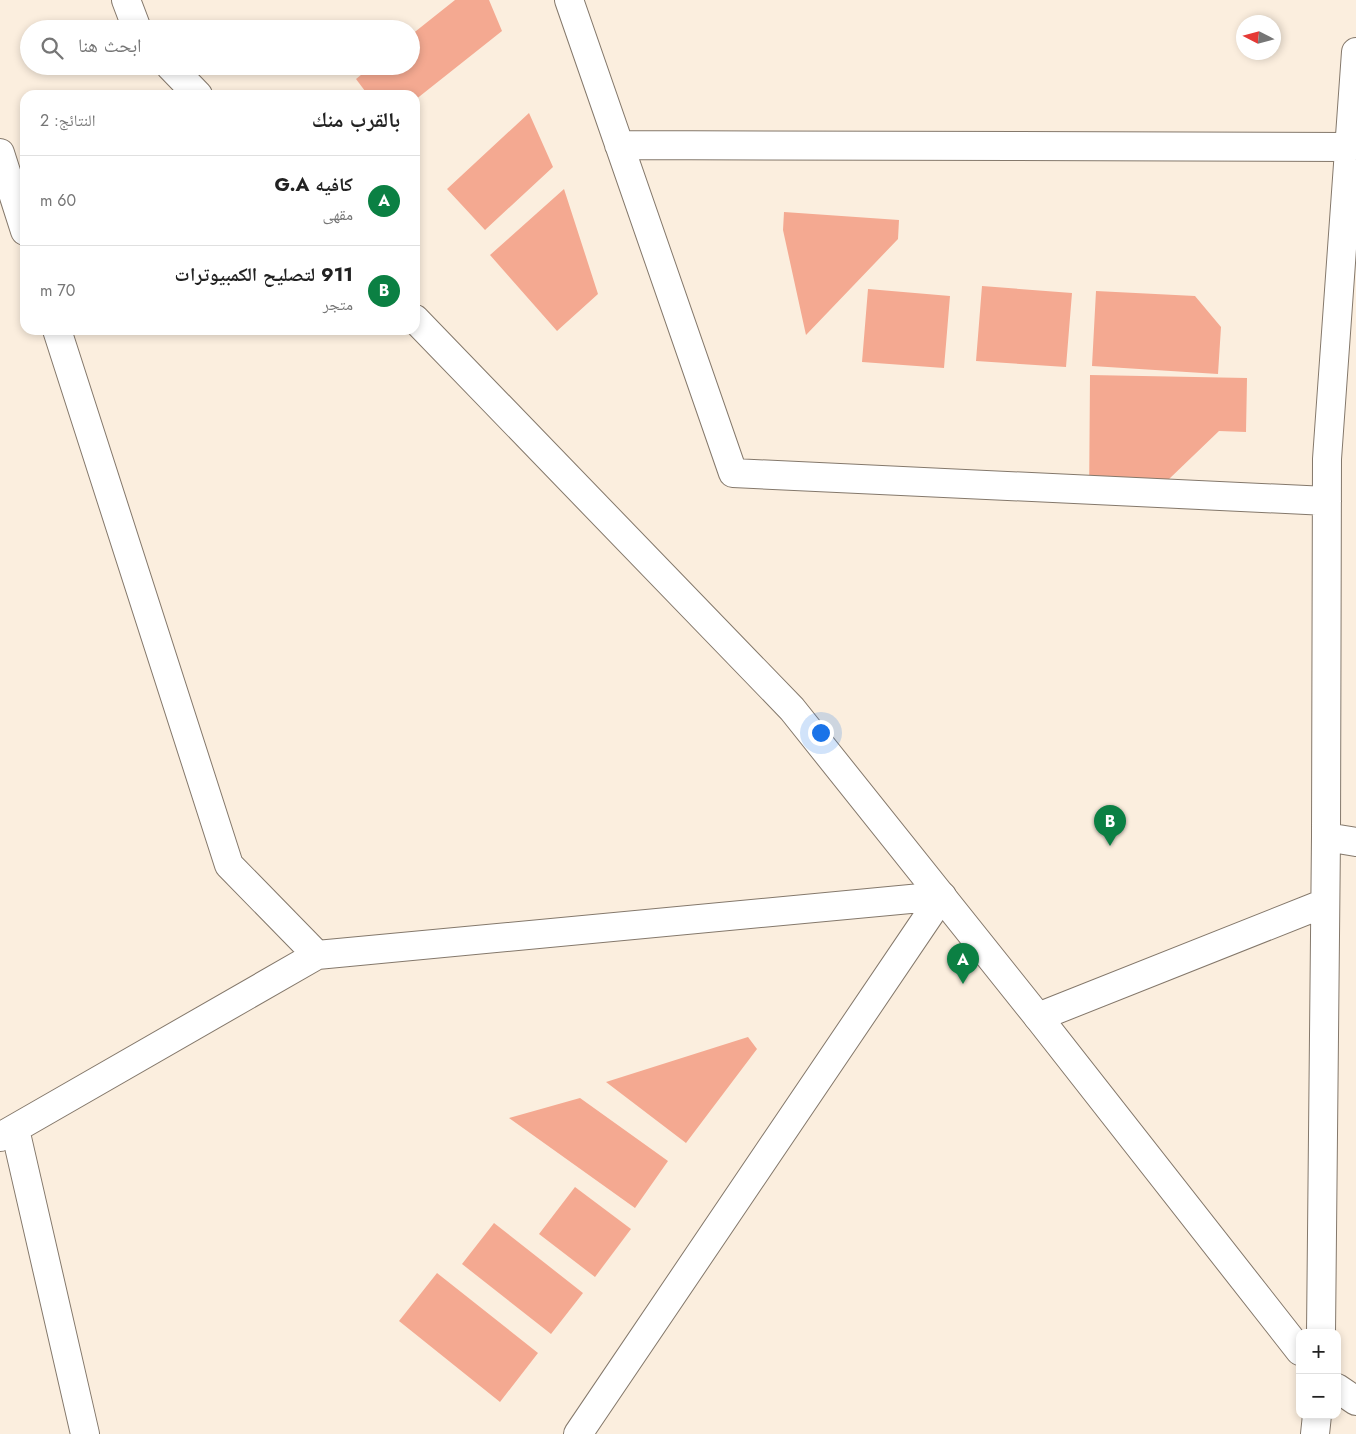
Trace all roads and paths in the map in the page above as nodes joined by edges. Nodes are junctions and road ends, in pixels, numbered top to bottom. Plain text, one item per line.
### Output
1 (126, 0) edge
2 (569, 0) edge
3 (134, 20) edge
4 (1356, 52) edge
5 (179, 75) edge
6 (193, 90) edge
7 (619, 144) junction
8 (1349, 147) junction
9 (0, 153) edge
10 (20, 215) edge
11 (420, 325) edge
12 (59, 335) edge
13 (1327, 501) junction
14 (1326, 837) junction
15 (1356, 842) edge
16 (942, 896) junction
17 (1325, 904) junction
18 (317, 955) junction
19 (1038, 1017) junction
20 (7, 1133) edge
21 (1321, 1329) edge
22 (1296, 1346) edge
23 (1341, 1391) edge
24 (1356, 1401) edge
25 (1317, 1419) edge
26 (85, 1434) edge
27 (578, 1434) edge
28 (1315, 1434) edge

1 - 3 street
2 - 7 street
4 - 8 street
5 - 6 street
7 - 8 street
7 - 13 street
8 - 13 street
9 - 10 street
11 - 16 street
12 - 18 street
13 - 14 street
14 - 15 street
14 - 17 street
16 - 18 street
16 - 19 street
16 - 27 street
17 - 19 street
17 - 21 street
18 - 20 street
19 - 22 street
20 - 26 street
23 - 24 street
25 - 28 street

